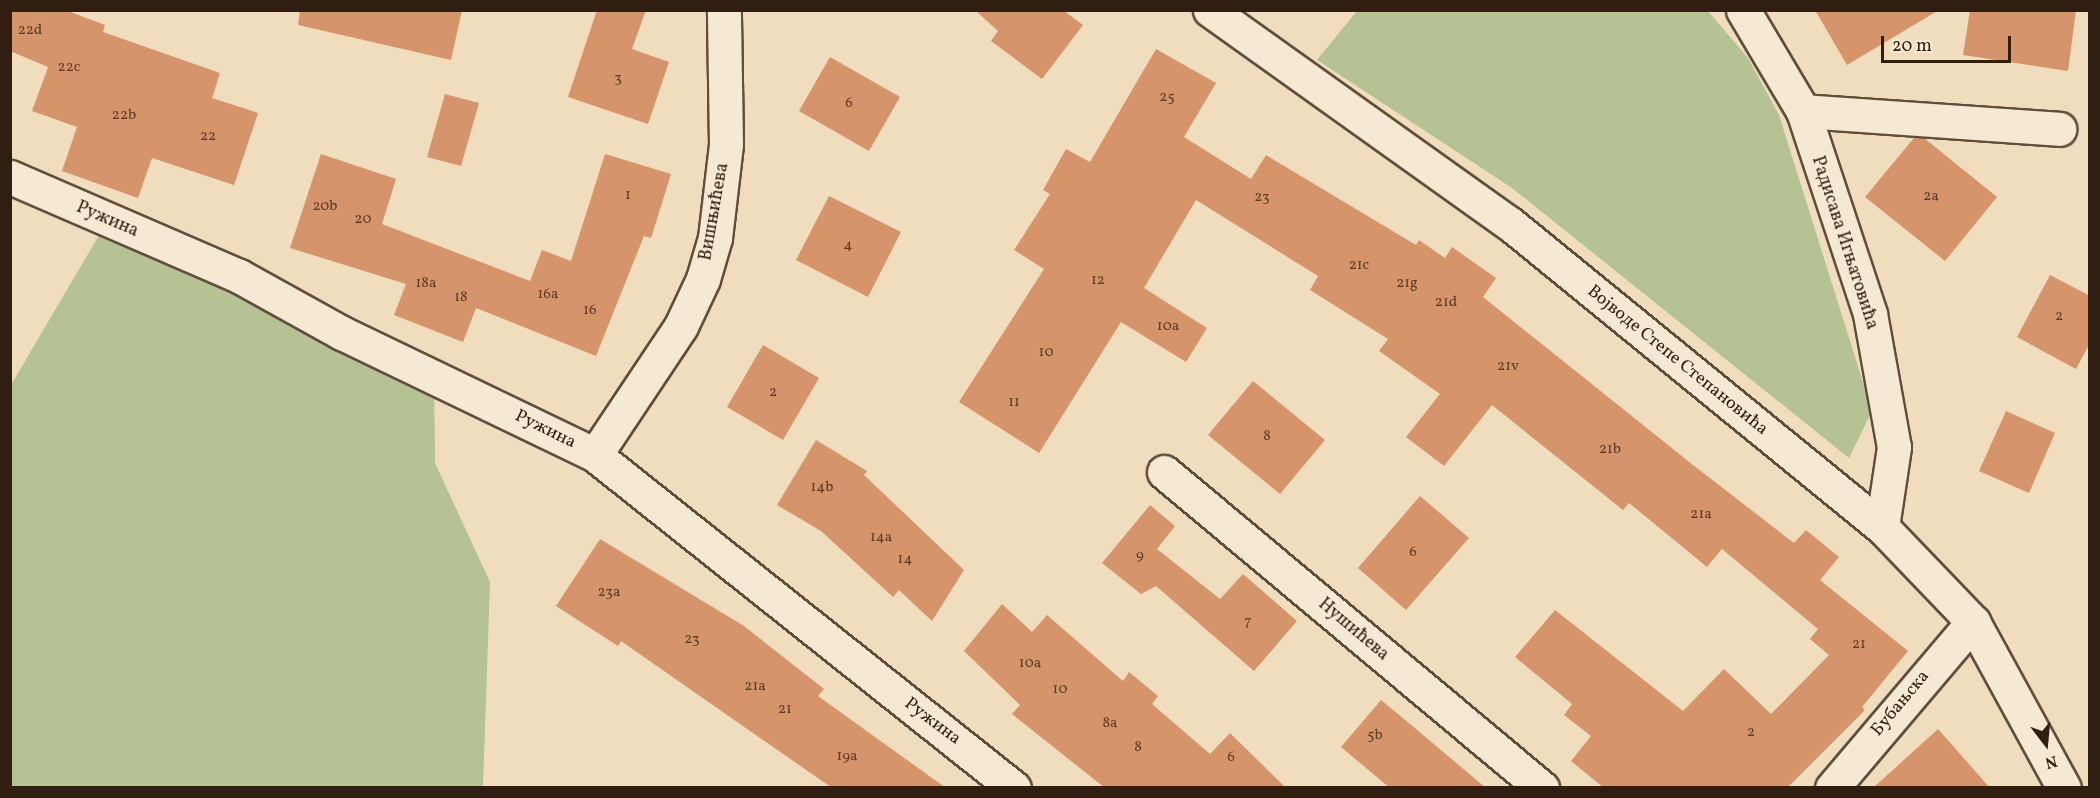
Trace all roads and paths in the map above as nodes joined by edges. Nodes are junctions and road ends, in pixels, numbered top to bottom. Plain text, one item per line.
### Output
1 (724, 10) edge
2 (1210, 10) edge
3 (1743, 10) edge
4 (1803, 111) junction
5 (2059, 129) dead end
6 (10, 177) edge
7 (595, 455) junction
8 (1164, 472) dead end
9 (1882, 526) junction
10 (1973, 622) junction
11 (1014, 788) edge
12 (1542, 788) edge
13 (1832, 788) edge
14 (2064, 788) edge

1 - 7 street, Вишњићева
2 - 9 street, Војводе Степе Степановића
3 - 4 street, Радисава Игњатовића
4 - 5 street
4 - 9 street, Радисава Игњатовића
6 - 7 street, Ружина
7 - 11 street, Ружина
8 - 12 street, Нушићева
9 - 10 street, Војводе Степе Степановића
10 - 13 street, Бубањска
10 - 14 street, Војводе Степе Степановића

